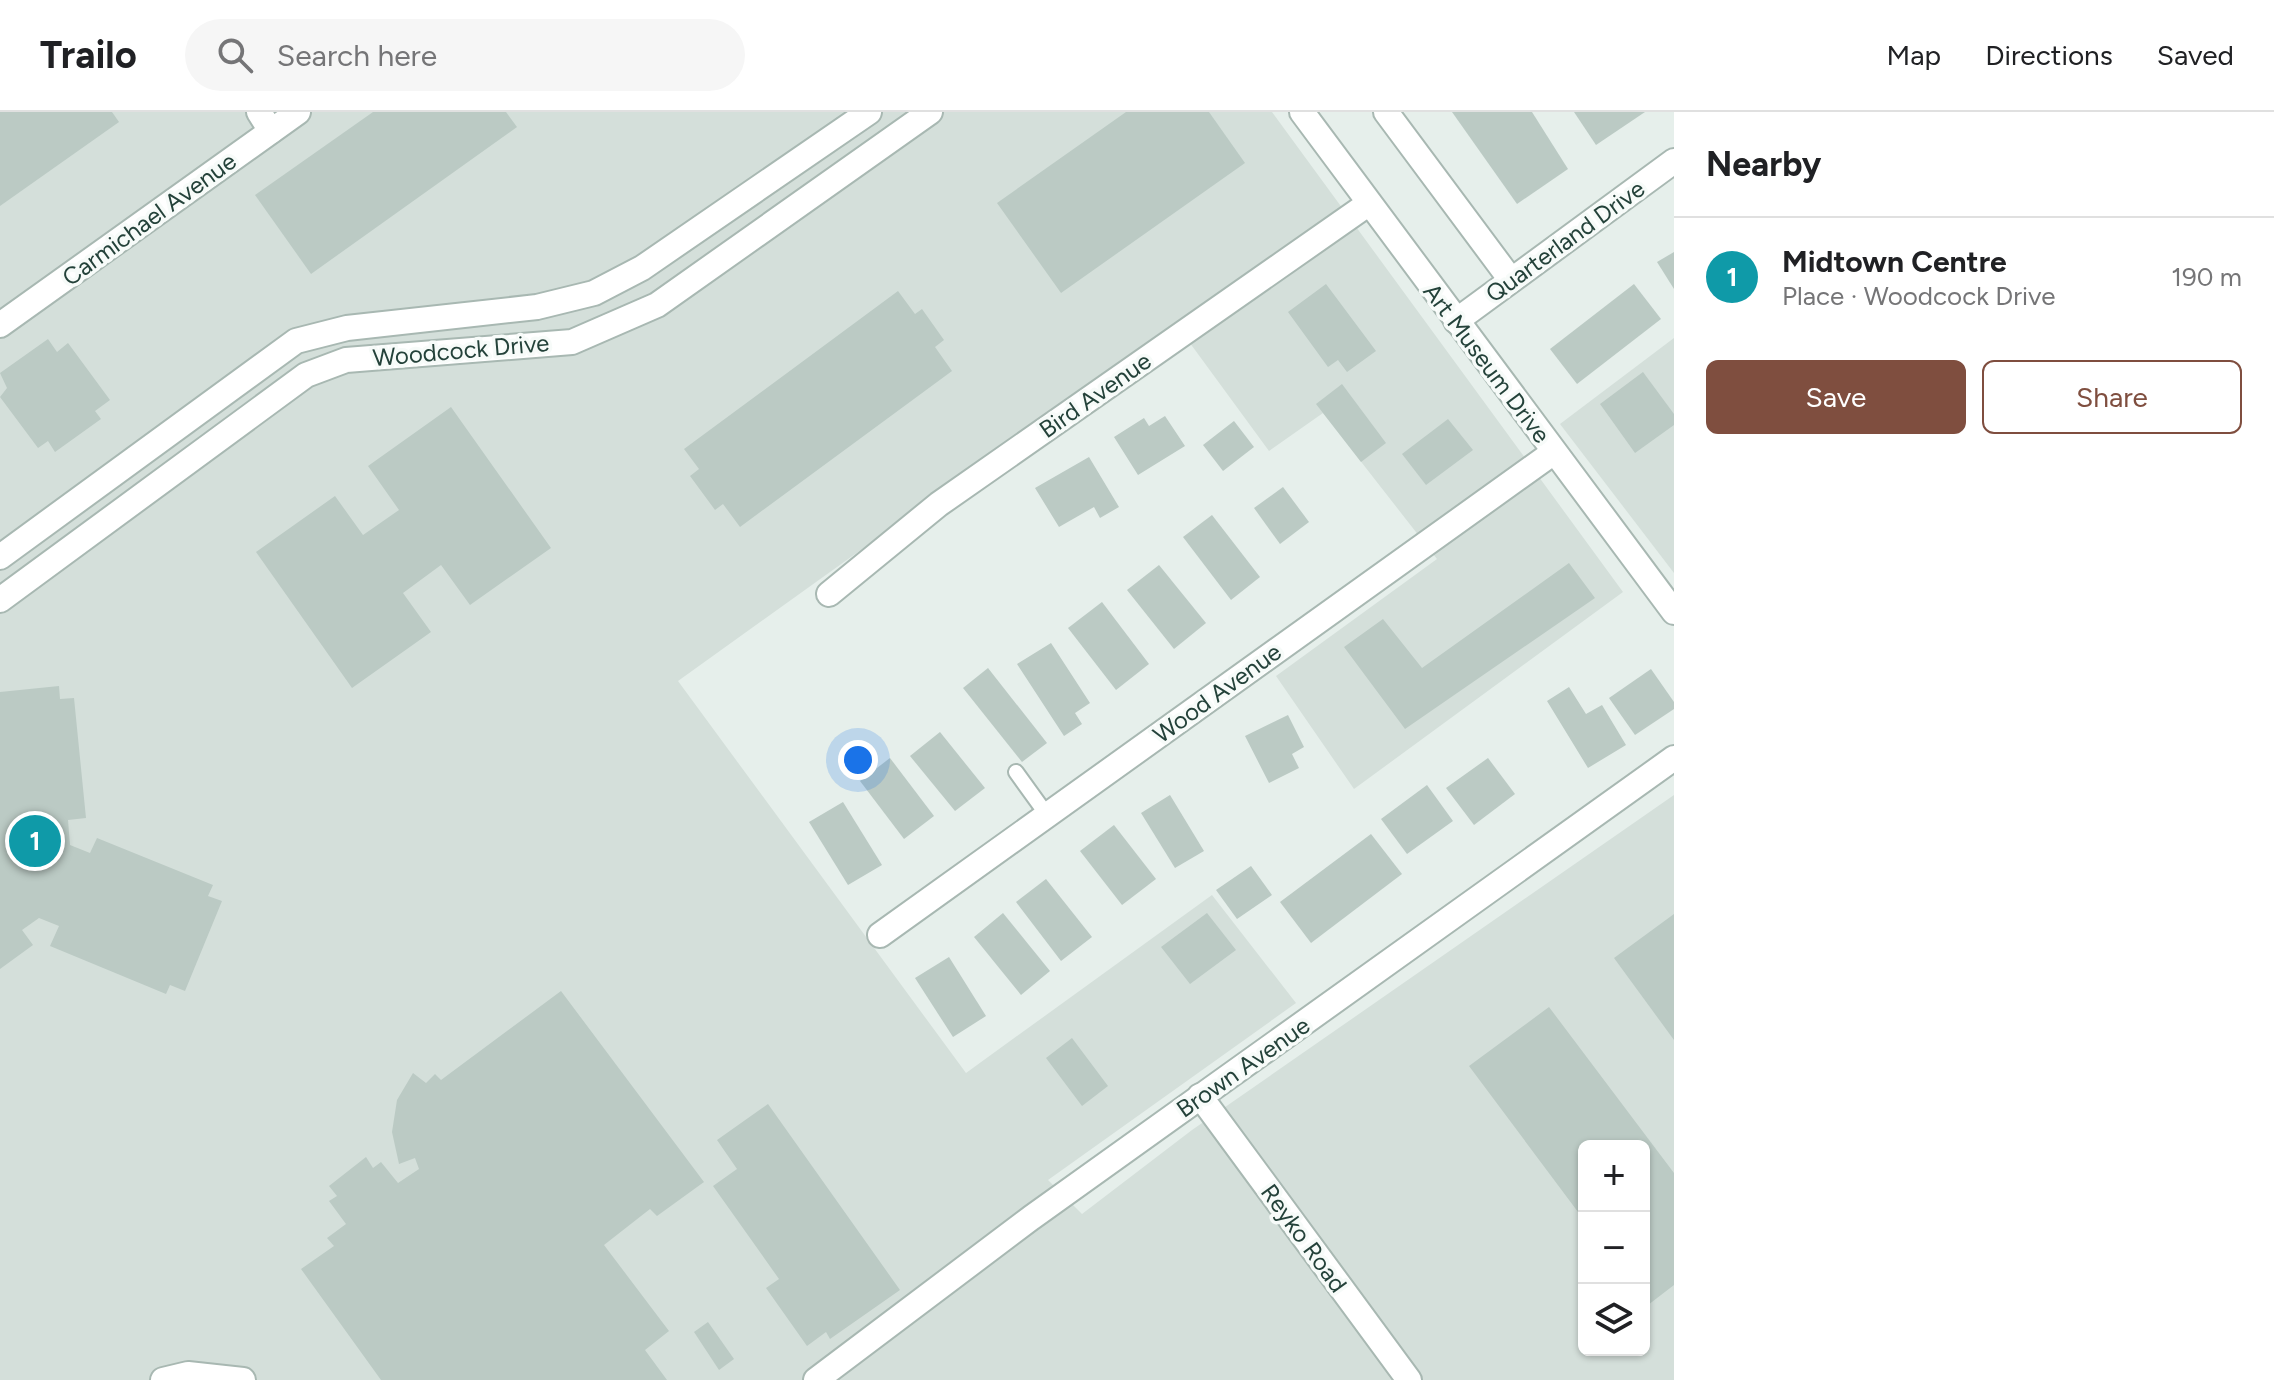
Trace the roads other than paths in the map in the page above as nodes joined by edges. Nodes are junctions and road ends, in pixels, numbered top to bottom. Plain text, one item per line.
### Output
1 (298, 112) edge
2 (869, 112) edge
3 (930, 112) edge
4 (1302, 112) edge
5 (1386, 112) edge
6 (265, 121) edge
7 (1674, 161) edge
8 (1368, 204) junction
9 (1511, 280) junction
10 (1456, 321) junction
11 (0, 325) edge
12 (1554, 452) junction
13 (0, 557) edge
14 (829, 594) dead end
15 (0, 600) edge
16 (1674, 612) edge
17 (1674, 758) edge
18 (1016, 772) dead end
19 (1047, 815) junction
20 (880, 935) dead end
21 (1200, 1096) junction
22 (163, 1380) edge
23 (243, 1380) edge
24 (816, 1380) edge
25 (1409, 1380) edge

1 - 6 street, Carmichael Avenue
2 - 13 street, Woodcock Drive
3 - 15 street, Woodcock Drive
4 - 8 street, Art Museum Drive
5 - 9 street
6 - 11 street, Carmichael Avenue
7 - 9 street, Quarterland Drive
8 - 10 street, Art Museum Drive
8 - 14 street, Bird Avenue
9 - 10 street, Quarterland Drive
10 - 12 street, Art Museum Drive
12 - 16 street, Art Museum Drive
12 - 19 street, Wood Avenue
17 - 21 street, Brown Avenue
18 - 19 lane
19 - 20 street, Wood Avenue
21 - 24 street, Brown Avenue
21 - 25 street, Reyko Road
22 - 23 street

